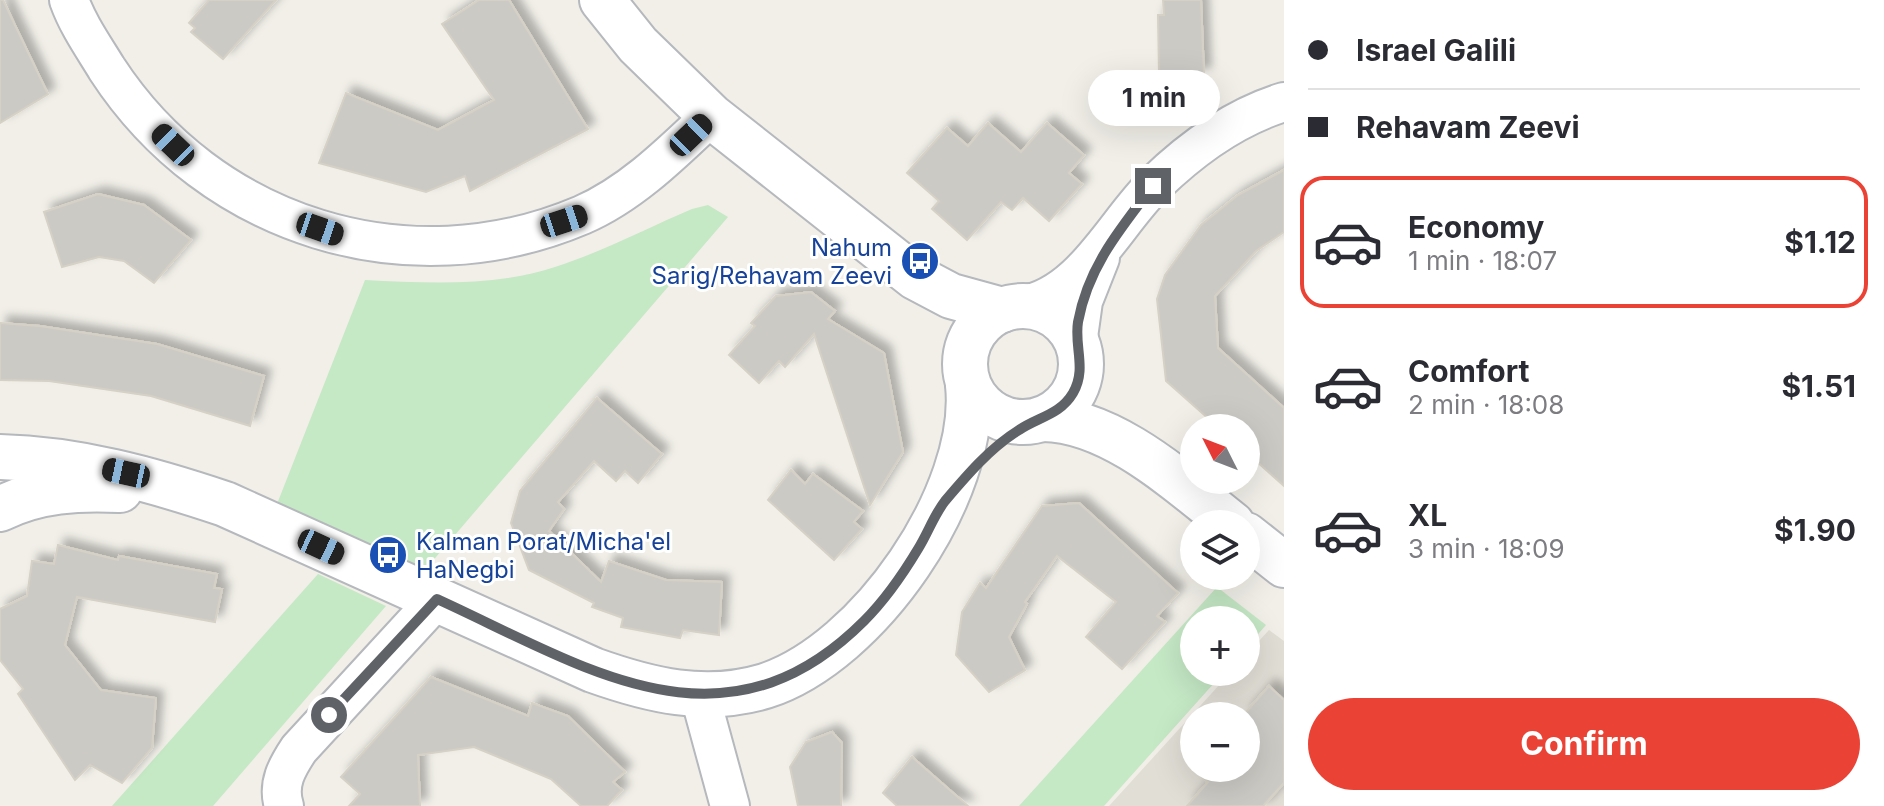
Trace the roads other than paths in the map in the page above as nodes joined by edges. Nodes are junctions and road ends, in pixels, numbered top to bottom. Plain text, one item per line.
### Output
1 (69, 0) edge
2 (602, 0) edge
3 (1284, 102) edge
4 (711, 116) junction
5 (1107, 245) junction
6 (915, 277) junction
7 (1011, 308) junction
8 (1079, 353) junction
9 (966, 376) junction
10 (1039, 420) junction
11 (0, 457) edge
12 (1161, 468) junction
13 (225, 504) junction
14 (941, 507) junction
15 (0, 509) edge
16 (1214, 510) edge
17 (1260, 546) edge
18 (1284, 565) edge
19 (437, 599) junction
20 (700, 696) junction
21 (284, 806) edge
22 (730, 806) edge

1 - 4 street
2 - 4 street
3 - 5 street
4 - 6 street
5 - 7 street
5 - 8 street
6 - 7 street
6 - 9 street
7 - 8 street
7 - 9 street
8 - 10 street
8 - 12 street
9 - 10 street
9 - 14 street
10 - 12 street
10 - 14 street
11 - 13 street
12 - 16 street
13 - 15 street
13 - 19 street
14 - 20 street
17 - 18 street
19 - 20 street
19 - 21 street
20 - 22 street

